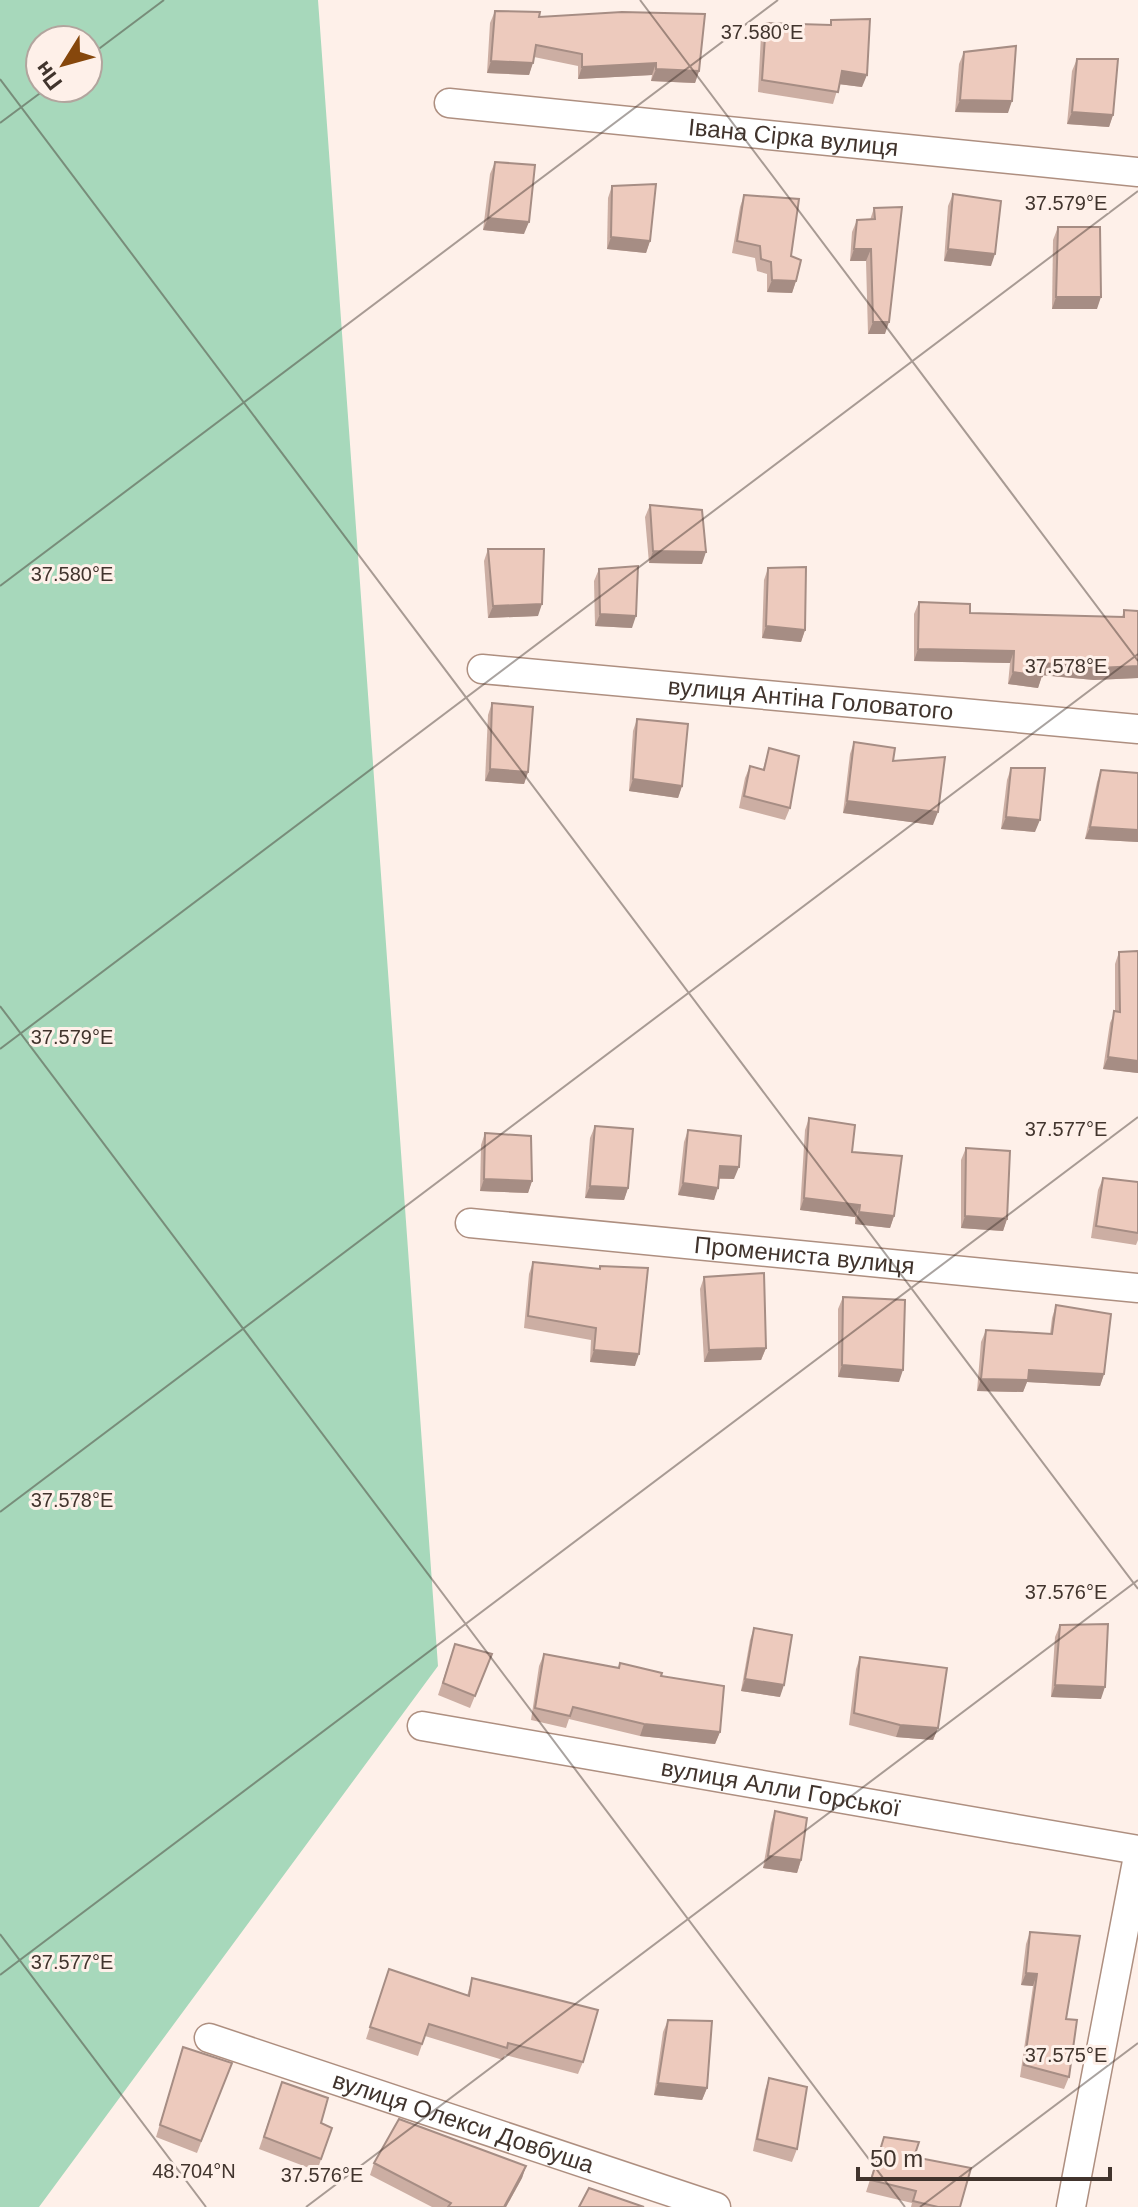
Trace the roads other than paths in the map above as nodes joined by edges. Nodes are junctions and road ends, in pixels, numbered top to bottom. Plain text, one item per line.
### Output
1 (449, 103) dead end
2 (1138, 172) edge
3 (482, 669) dead end
4 (1138, 729) edge
5 (470, 1223) dead end
6 (1138, 1288) edge
7 (422, 1726) dead end
8 (1138, 1850) edge
9 (1138, 1856) edge
10 (209, 2038) dead end
11 (716, 2207) edge
12 (1071, 2207) edge

1 - 2 street, Івана Сірка вулиця
3 - 4 street, вулиця Антіна Головатого
5 - 6 street, Промениста вулиця
7 - 8 street, вулиця Алли Горської
9 - 12 street
10 - 11 street, вулиця Олекси Довбуша

